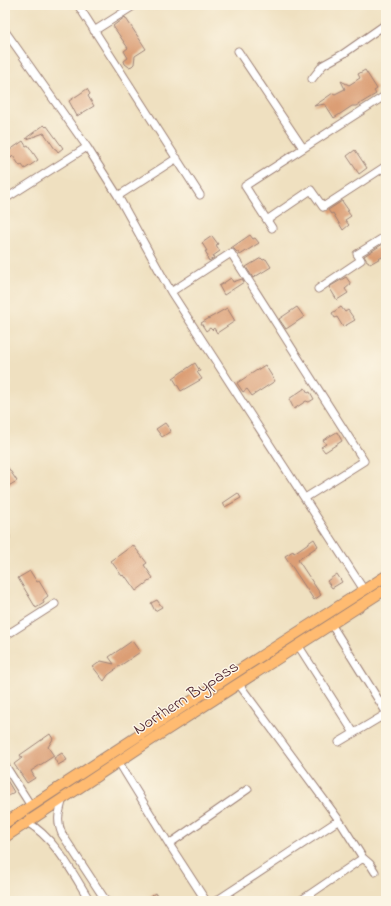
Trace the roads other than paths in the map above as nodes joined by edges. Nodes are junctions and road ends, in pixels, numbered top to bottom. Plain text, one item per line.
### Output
1 (78, 5) edge
2 (135, 5) edge
3 (386, 24) edge
4 (5, 31) edge
5 (94, 31) junction
6 (238, 51) dead end
7 (312, 79) dead end
8 (386, 95) edge
9 (87, 147) junction
10 (303, 148) junction
11 (177, 158) junction
12 (386, 166) edge
13 (200, 194) dead end
14 (118, 196) junction
15 (5, 199) edge
16 (267, 220) junction
17 (272, 228) dead end
18 (386, 236) edge
19 (318, 289) dead end
20 (171, 292) junction
21 (305, 498) junction
22 (386, 576) edge
23 (386, 589) edge
24 (364, 590) junction
25 (55, 604) dead end
26 (331, 624) junction
27 (5, 636) edge
28 (298, 645) junction
29 (238, 683) junction
30 (386, 713) edge
31 (354, 733) junction
32 (151, 734) junction
33 (339, 742) dead end
34 (118, 761) junction
35 (5, 765) edge
36 (248, 789) dead end
37 (63, 798) junction
38 (31, 806) junction
39 (339, 820) junction
40 (27, 822) junction
41 (5, 824) edge
42 (5, 837) edge
43 (169, 844) junction
44 (363, 858) junction
45 (375, 872) dead end
46 (90, 901) edge
47 (106, 901) edge
48 (206, 901) edge
49 (216, 901) edge
50 (300, 901) edge

1 - 5 street
2 - 5 street
3 - 7 street
4 - 9 street
5 - 11 street
6 - 10 street
8 - 10 street
9 - 14 street
9 - 15 street
10 - 16 street
11 - 13 street
11 - 14 street
12 - 16 street
14 - 20 street
16 - 17 street
18 - 19 street
20 - 21 street
20 - 21 street
21 - 24 street
22 - 24 main road, Northern Bypass
23 - 26 main road, Northern Bypass
24 - 32 main road, Northern Bypass
25 - 27 street
26 - 28 main road, Northern Bypass
26 - 30 street
28 - 29 main road, Northern Bypass
28 - 31 street
29 - 32 main road, Northern Bypass
29 - 39 street
30 - 31 street
31 - 33 street
32 - 34 main road, Northern Bypass
32 - 38 main road, Northern Bypass
34 - 37 main road, Northern Bypass
34 - 43 street
35 - 38 street
36 - 43 street
37 - 40 main road, Northern Bypass
37 - 47 street
38 - 41 main road, Northern Bypass
39 - 44 street
39 - 49 street
40 - 42 main road, Northern Bypass
40 - 46 street
43 - 48 street
44 - 45 street
44 - 50 street

